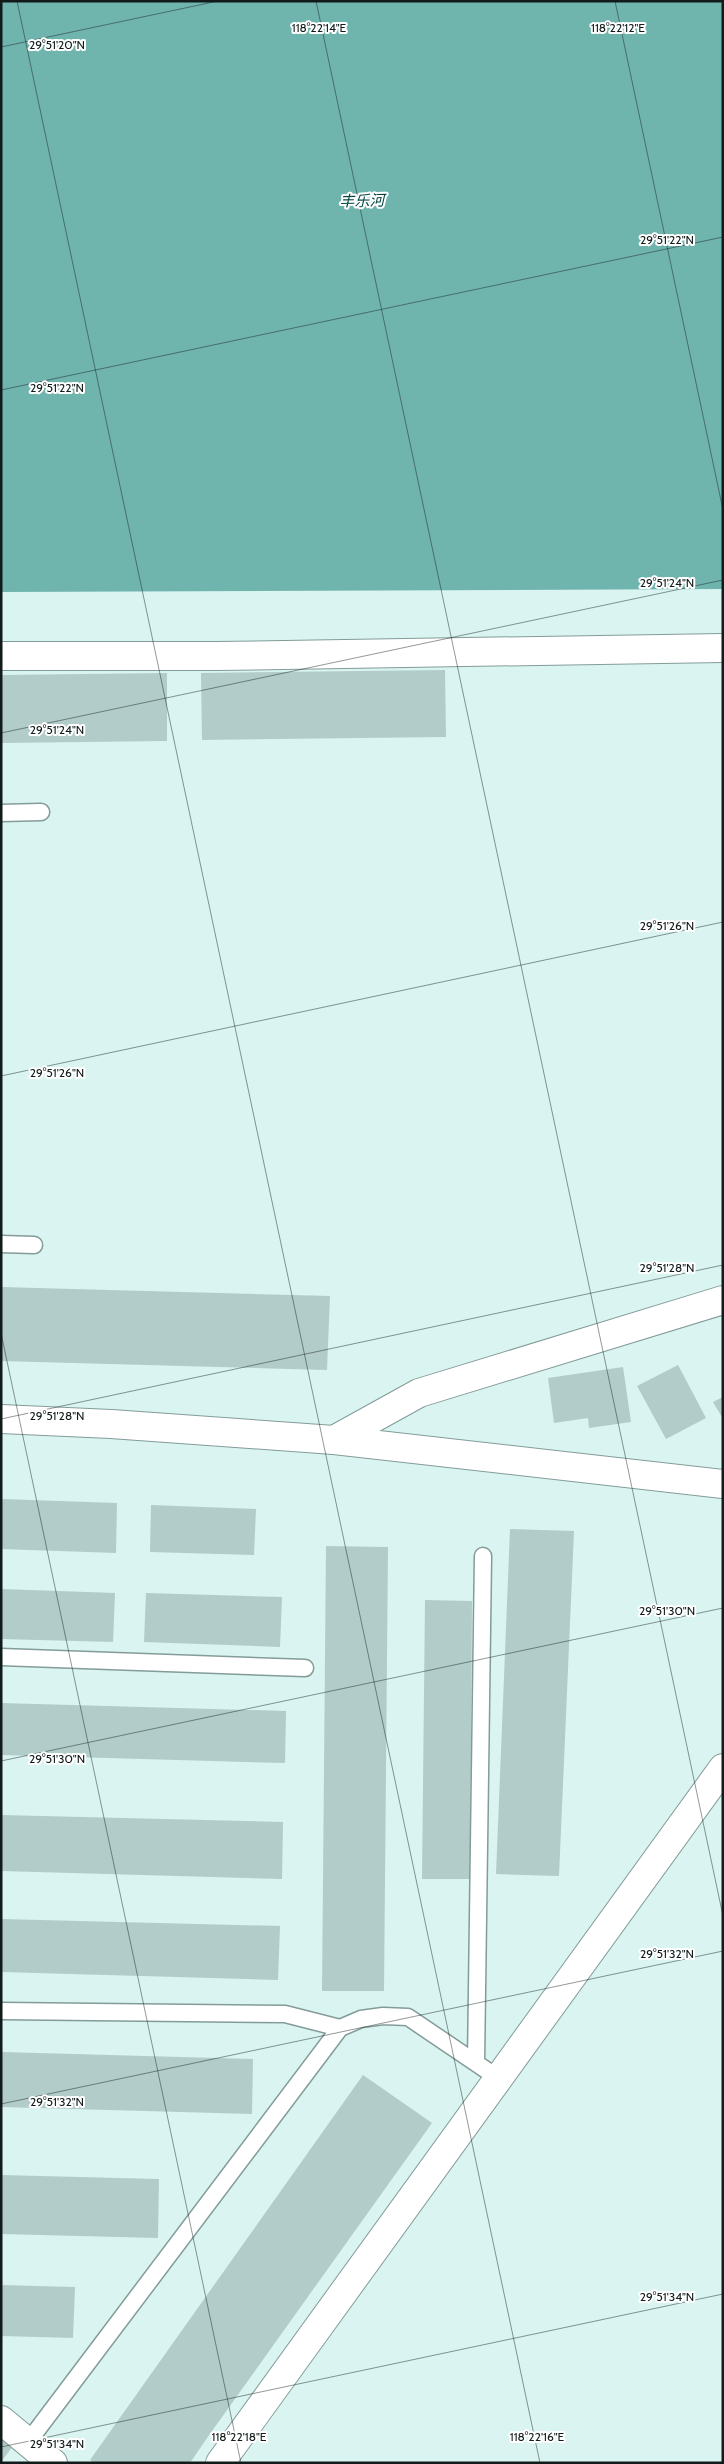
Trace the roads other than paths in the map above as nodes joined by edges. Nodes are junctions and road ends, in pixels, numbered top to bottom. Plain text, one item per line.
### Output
1 (723, 648) edge
2 (1, 656) edge
3 (40, 812) dead end
4 (1, 813) edge
5 (1, 1244) edge
6 (34, 1245) dead end
7 (723, 1300) edge
8 (1, 1419) edge
9 (334, 1440) junction
10 (723, 1484) edge
11 (483, 1556) dead end
12 (1, 1657) edge
13 (305, 1668) dead end
14 (723, 1768) edge
15 (1, 2011) edge
16 (340, 2028) junction
17 (476, 2063) junction
18 (498, 2078) junction
19 (1, 2420) edge
20 (28, 2442) junction
21 (53, 2463) edge
22 (220, 2463) edge

1 - 2 street
3 - 4 lane
5 - 6 lane
7 - 9 street
8 - 9 street
9 - 10 street
11 - 17 lane
12 - 13 lane
14 - 18 street
15 - 16 lane
16 - 17 lane
16 - 20 lane
17 - 18 lane
18 - 22 street
19 - 20 street
20 - 21 street

